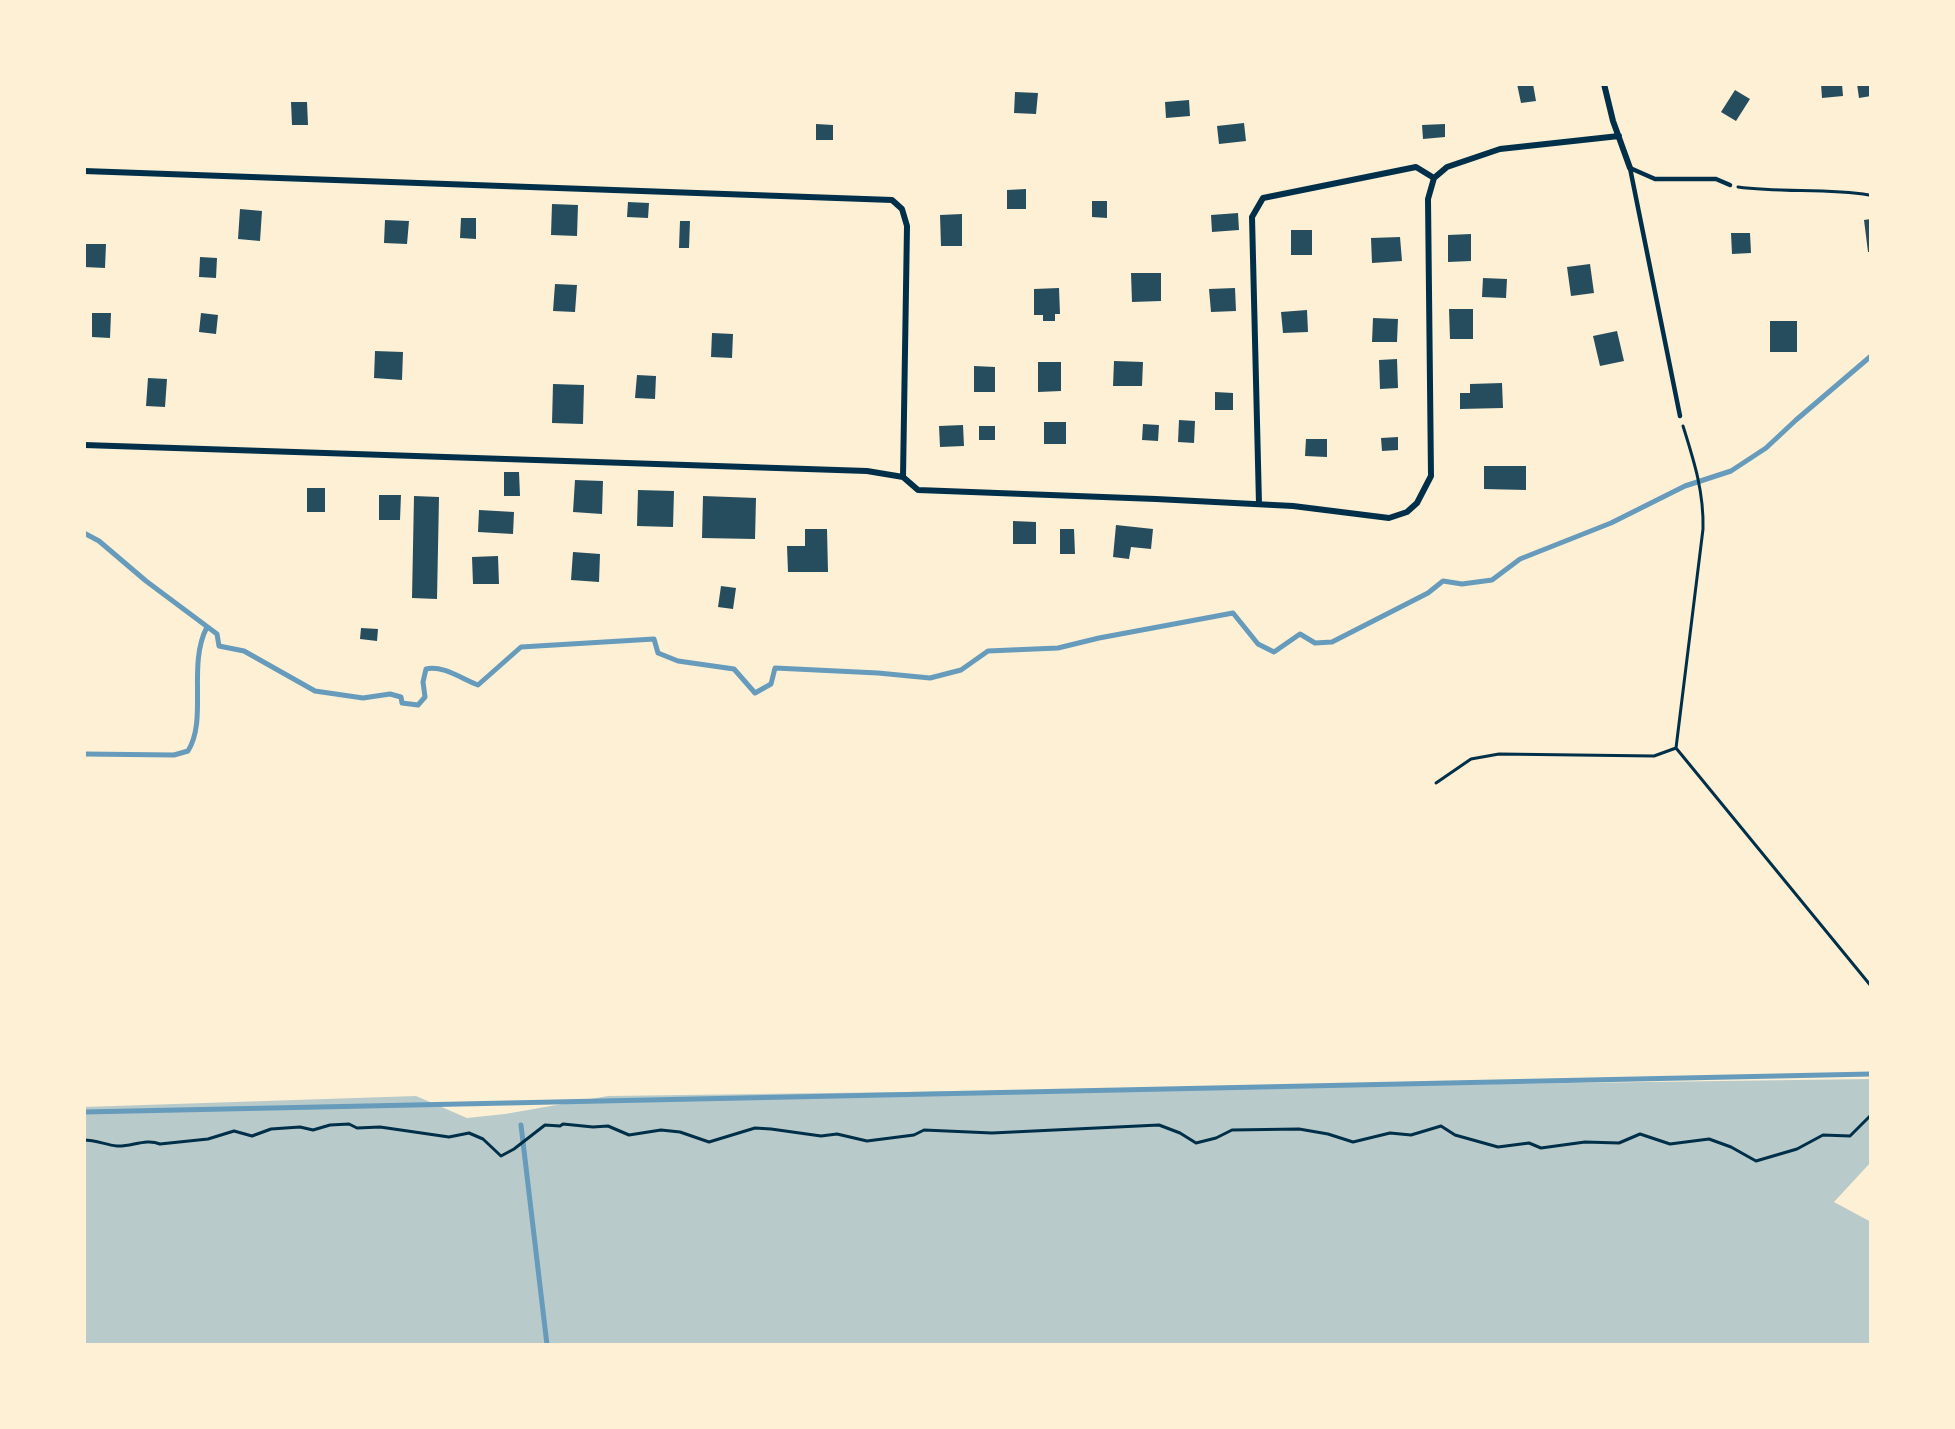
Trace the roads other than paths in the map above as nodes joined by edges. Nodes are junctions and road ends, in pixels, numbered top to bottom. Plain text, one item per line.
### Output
1 (1604, 84) edge
2 (1619, 136) junction
3 (1630, 168) junction
4 (84, 171) edge
5 (1434, 178) junction
6 (1730, 185) road end
7 (1680, 416) road end
8 (84, 445) edge
9 (903, 477) junction
10 (1258, 504) junction

1 - 2 street
2 - 3 street
2 - 5 street
3 - 6 lane
3 - 7 lane
4 - 9 street
5 - 10 street
5 - 10 street
8 - 9 street
9 - 10 street

